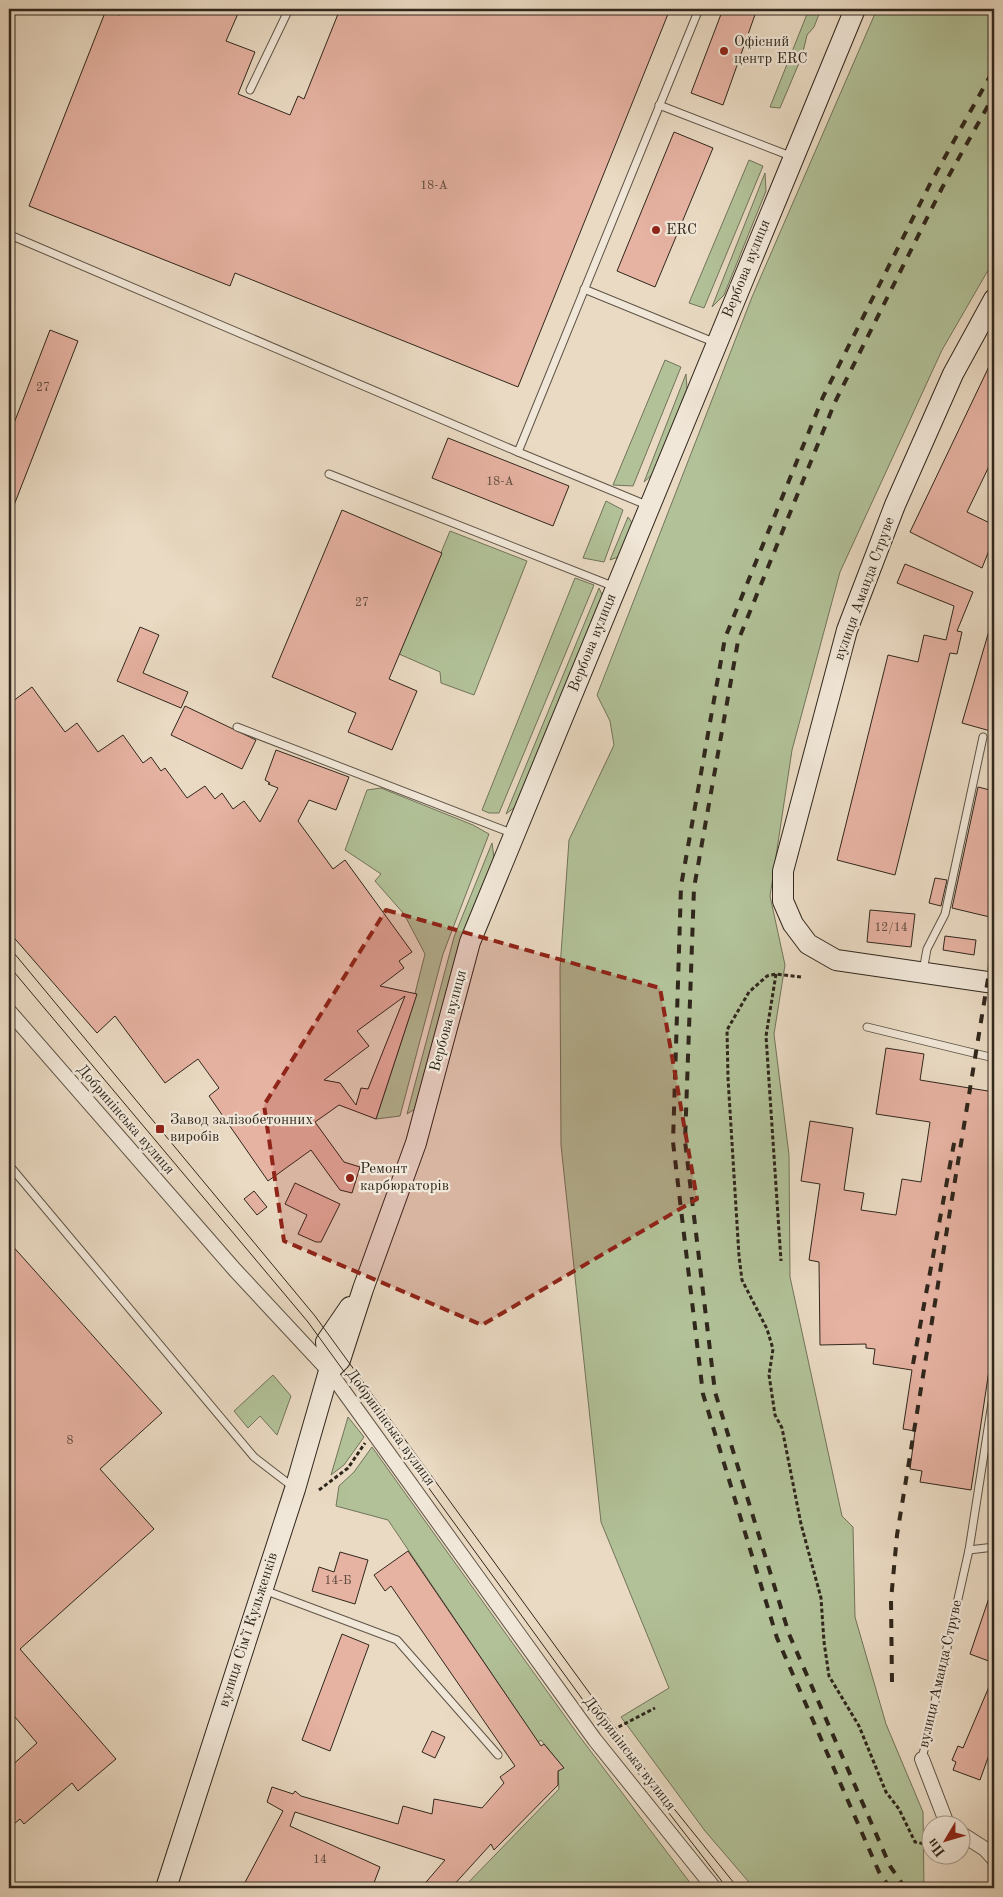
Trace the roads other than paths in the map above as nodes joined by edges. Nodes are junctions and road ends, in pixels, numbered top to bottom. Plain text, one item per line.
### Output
1 (289, 9) edge
2 (699, 9) edge
3 (855, 9) edge
4 (250, 90) dead end
5 (659, 105) junction
6 (793, 158) junction
7 (10, 235) dead end
8 (584, 289) junction
9 (994, 299) edge
10 (717, 343) junction
11 (518, 452) junction
12 (329, 474) dead end
13 (650, 506) junction
14 (616, 588) junction
15 (237, 727) dead end
16 (983, 737) dead end
17 (514, 834) junction
18 (923, 973) junction
19 (994, 983) edge
20 (9, 1011) edge
21 (867, 1027) dead end
22 (994, 1058) edge
23 (9, 1165) edge
24 (329, 1371) junction
25 (994, 1390) edge
26 (295, 1489) junction
27 (994, 1547) edge
28 (969, 1550) junction
29 (262, 1589) junction
30 (498, 1755) dead end
31 (922, 1759) joint
32 (943, 1814) edge
33 (970, 1839) edge
34 (994, 1859) edge
35 (166, 1888) edge
36 (714, 1888) edge

1 - 4 lane
2 - 5 lane
3 - 6 main road, Вербова вулиця
5 - 6 lane
5 - 8 lane
6 - 10 main road, Вербова вулиця
7 - 11 lane
8 - 10 lane
8 - 11 lane
9 - 18 main road, вулиця Аманда Струве
10 - 13 main road, Вербова вулиця
11 - 13 lane
12 - 14 lane
13 - 14 main road, Вербова вулиця
14 - 17 main road, Вербова вулиця
15 - 17 lane
16 - 18 lane
17 - 24 main road, Вербова вулиця
18 - 19 main road, вулиця Аманда Струве
20 - 24 street, Добринінська вулиця
21 - 22 lane
23 - 26 lane
24 - 26 main road, вулиця Сімʼї Кульженків
24 - 36 street, Добринінська вулиця
25 - 28 lane, вулиця Аманда Струве
26 - 29 main road, вулиця Сімʼї Кульженків
27 - 28 lane
28 - 31 lane, вулиця Аманда Струве
29 - 30 lane
29 - 35 main road, вулиця Сімʼї Кульженків
31 - 32 street, вулиця Аманда Струве
33 - 34 street

